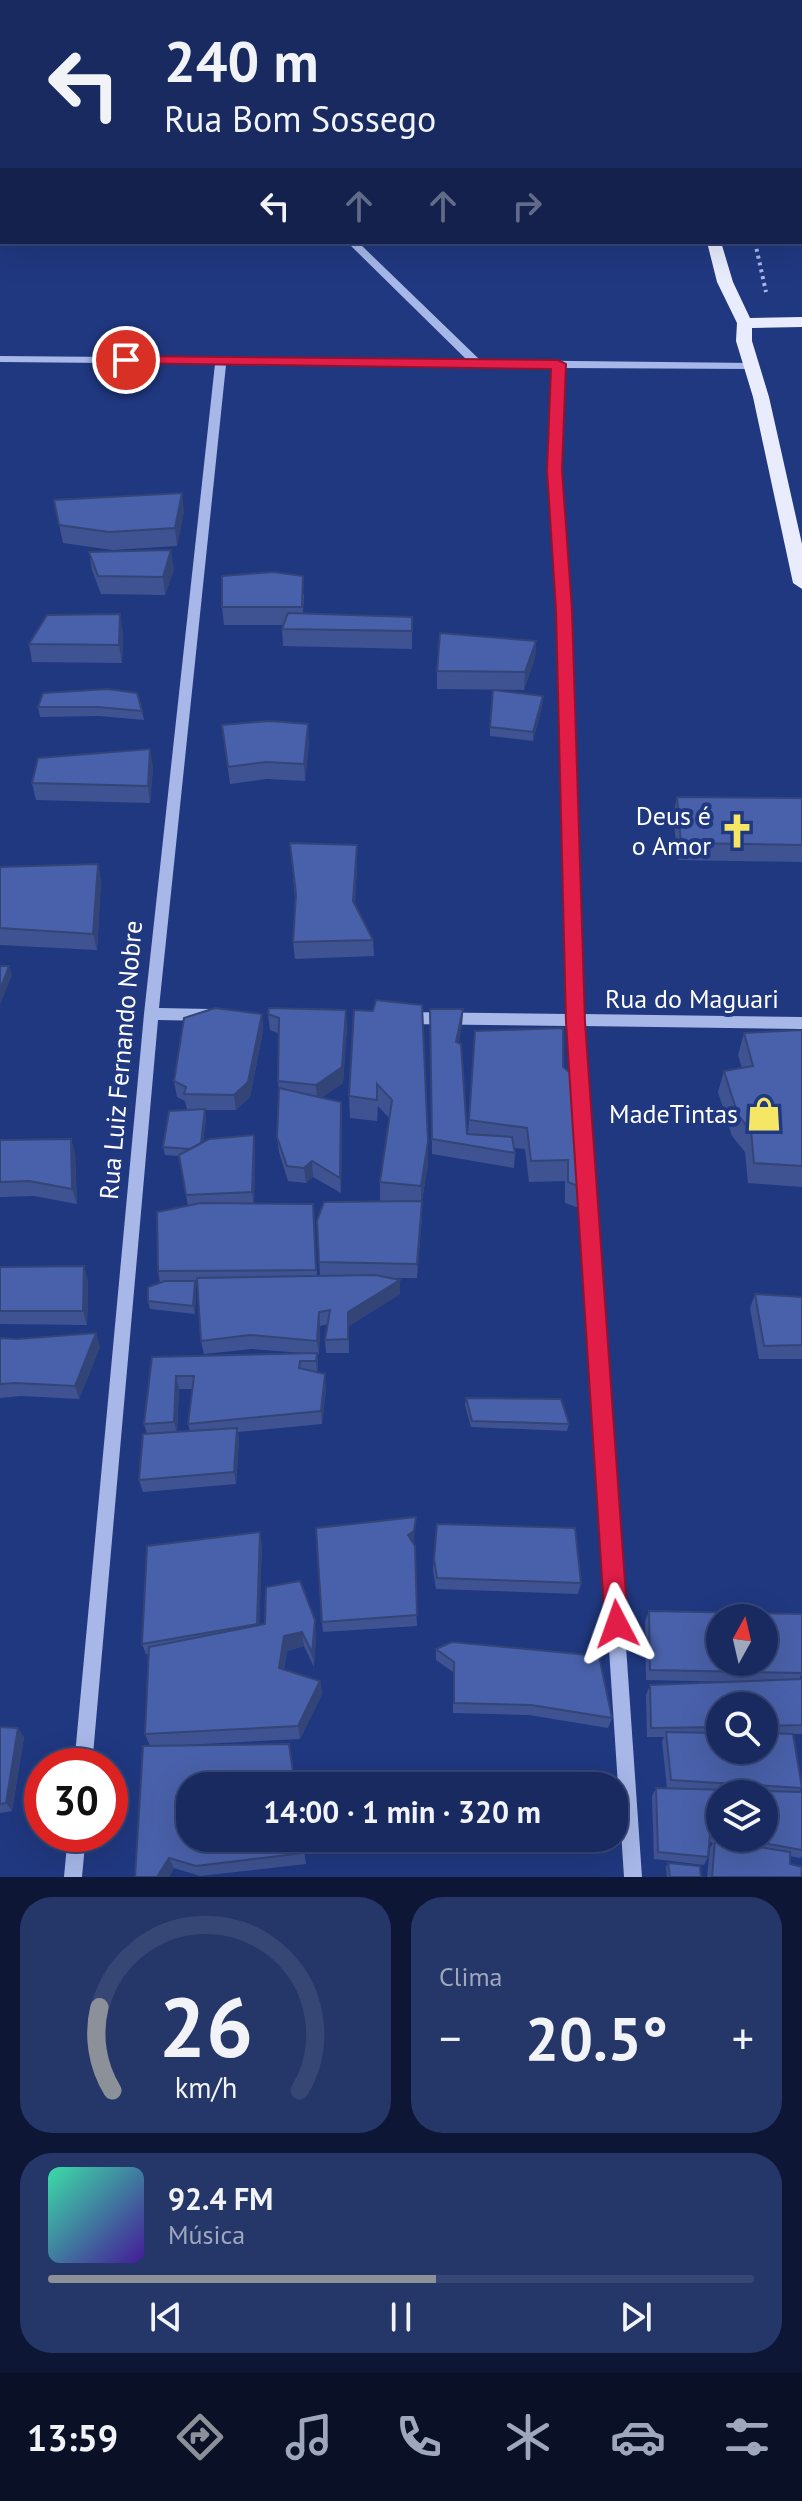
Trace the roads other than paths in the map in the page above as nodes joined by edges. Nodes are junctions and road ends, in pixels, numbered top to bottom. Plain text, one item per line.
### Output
1 (354, 244) edge
2 (715, 244) edge
3 (802, 322) edge
4 (745, 323) junction
5 (0, 359) edge
6 (221, 361) junction
7 (478, 364) junction
8 (558, 364) junction
9 (753, 366) junction
10 (802, 583) edge
11 (151, 1014) junction
12 (229, 1015) edge
13 (387, 1018) edge
14 (575, 1022) junction
15 (802, 1023) edge
16 (85, 1748) edge
17 (75, 1852) edge
18 (73, 1877) edge
19 (633, 1877) edge

1 - 7 street
2 - 4 main road
3 - 4 main road
4 - 9 main road
5 - 6 street
6 - 7 street
6 - 11 street, Rua Luiz Fernando Nobre
7 - 8 street
8 - 9 street
8 - 14 street
9 - 10 main road
11 - 12 street
11 - 16 street, Rua Luiz Fernando Nobre
13 - 14 street, Rua do Maguari
14 - 15 street, Rua do Maguari
14 - 19 street
17 - 18 street

